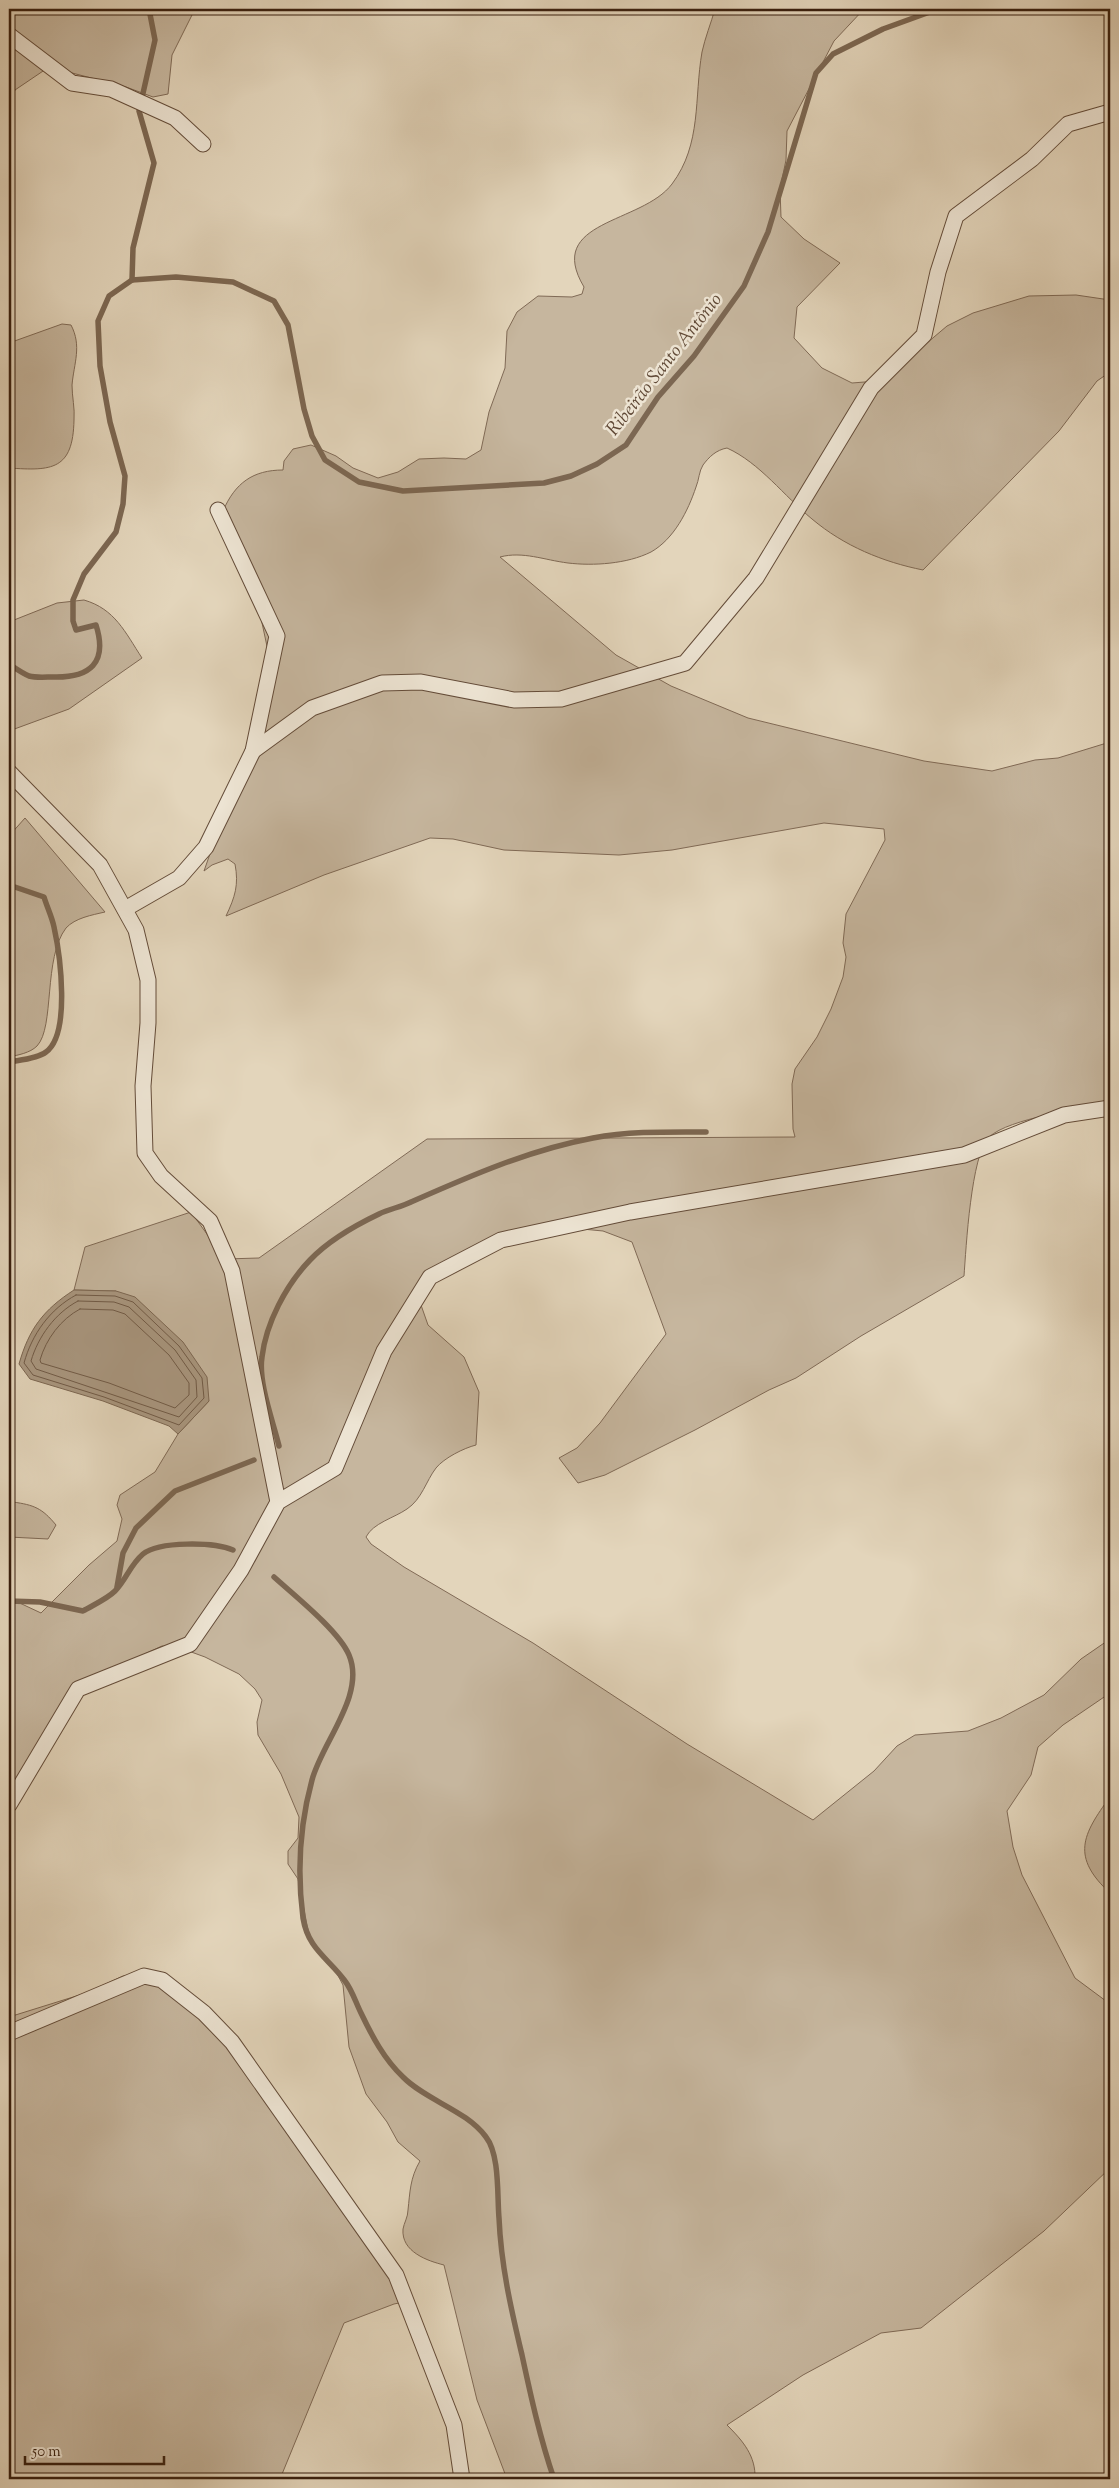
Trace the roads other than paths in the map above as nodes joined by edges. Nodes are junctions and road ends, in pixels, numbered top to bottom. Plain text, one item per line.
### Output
1 (9, 35) edge
2 (1110, 112) edge
3 (203, 144) dead end
4 (218, 510) dead end
5 (252, 751) junction
6 (9, 772) edge
7 (125, 909) junction
8 (1110, 1108) edge
9 (278, 1502) junction
10 (9, 1805) edge
11 (9, 2033) edge
12 (462, 2479) edge

1 - 3 street
2 - 5 street
4 - 5 street
5 - 7 street
6 - 7 street
7 - 9 street
8 - 9 street
9 - 10 street
11 - 12 street

